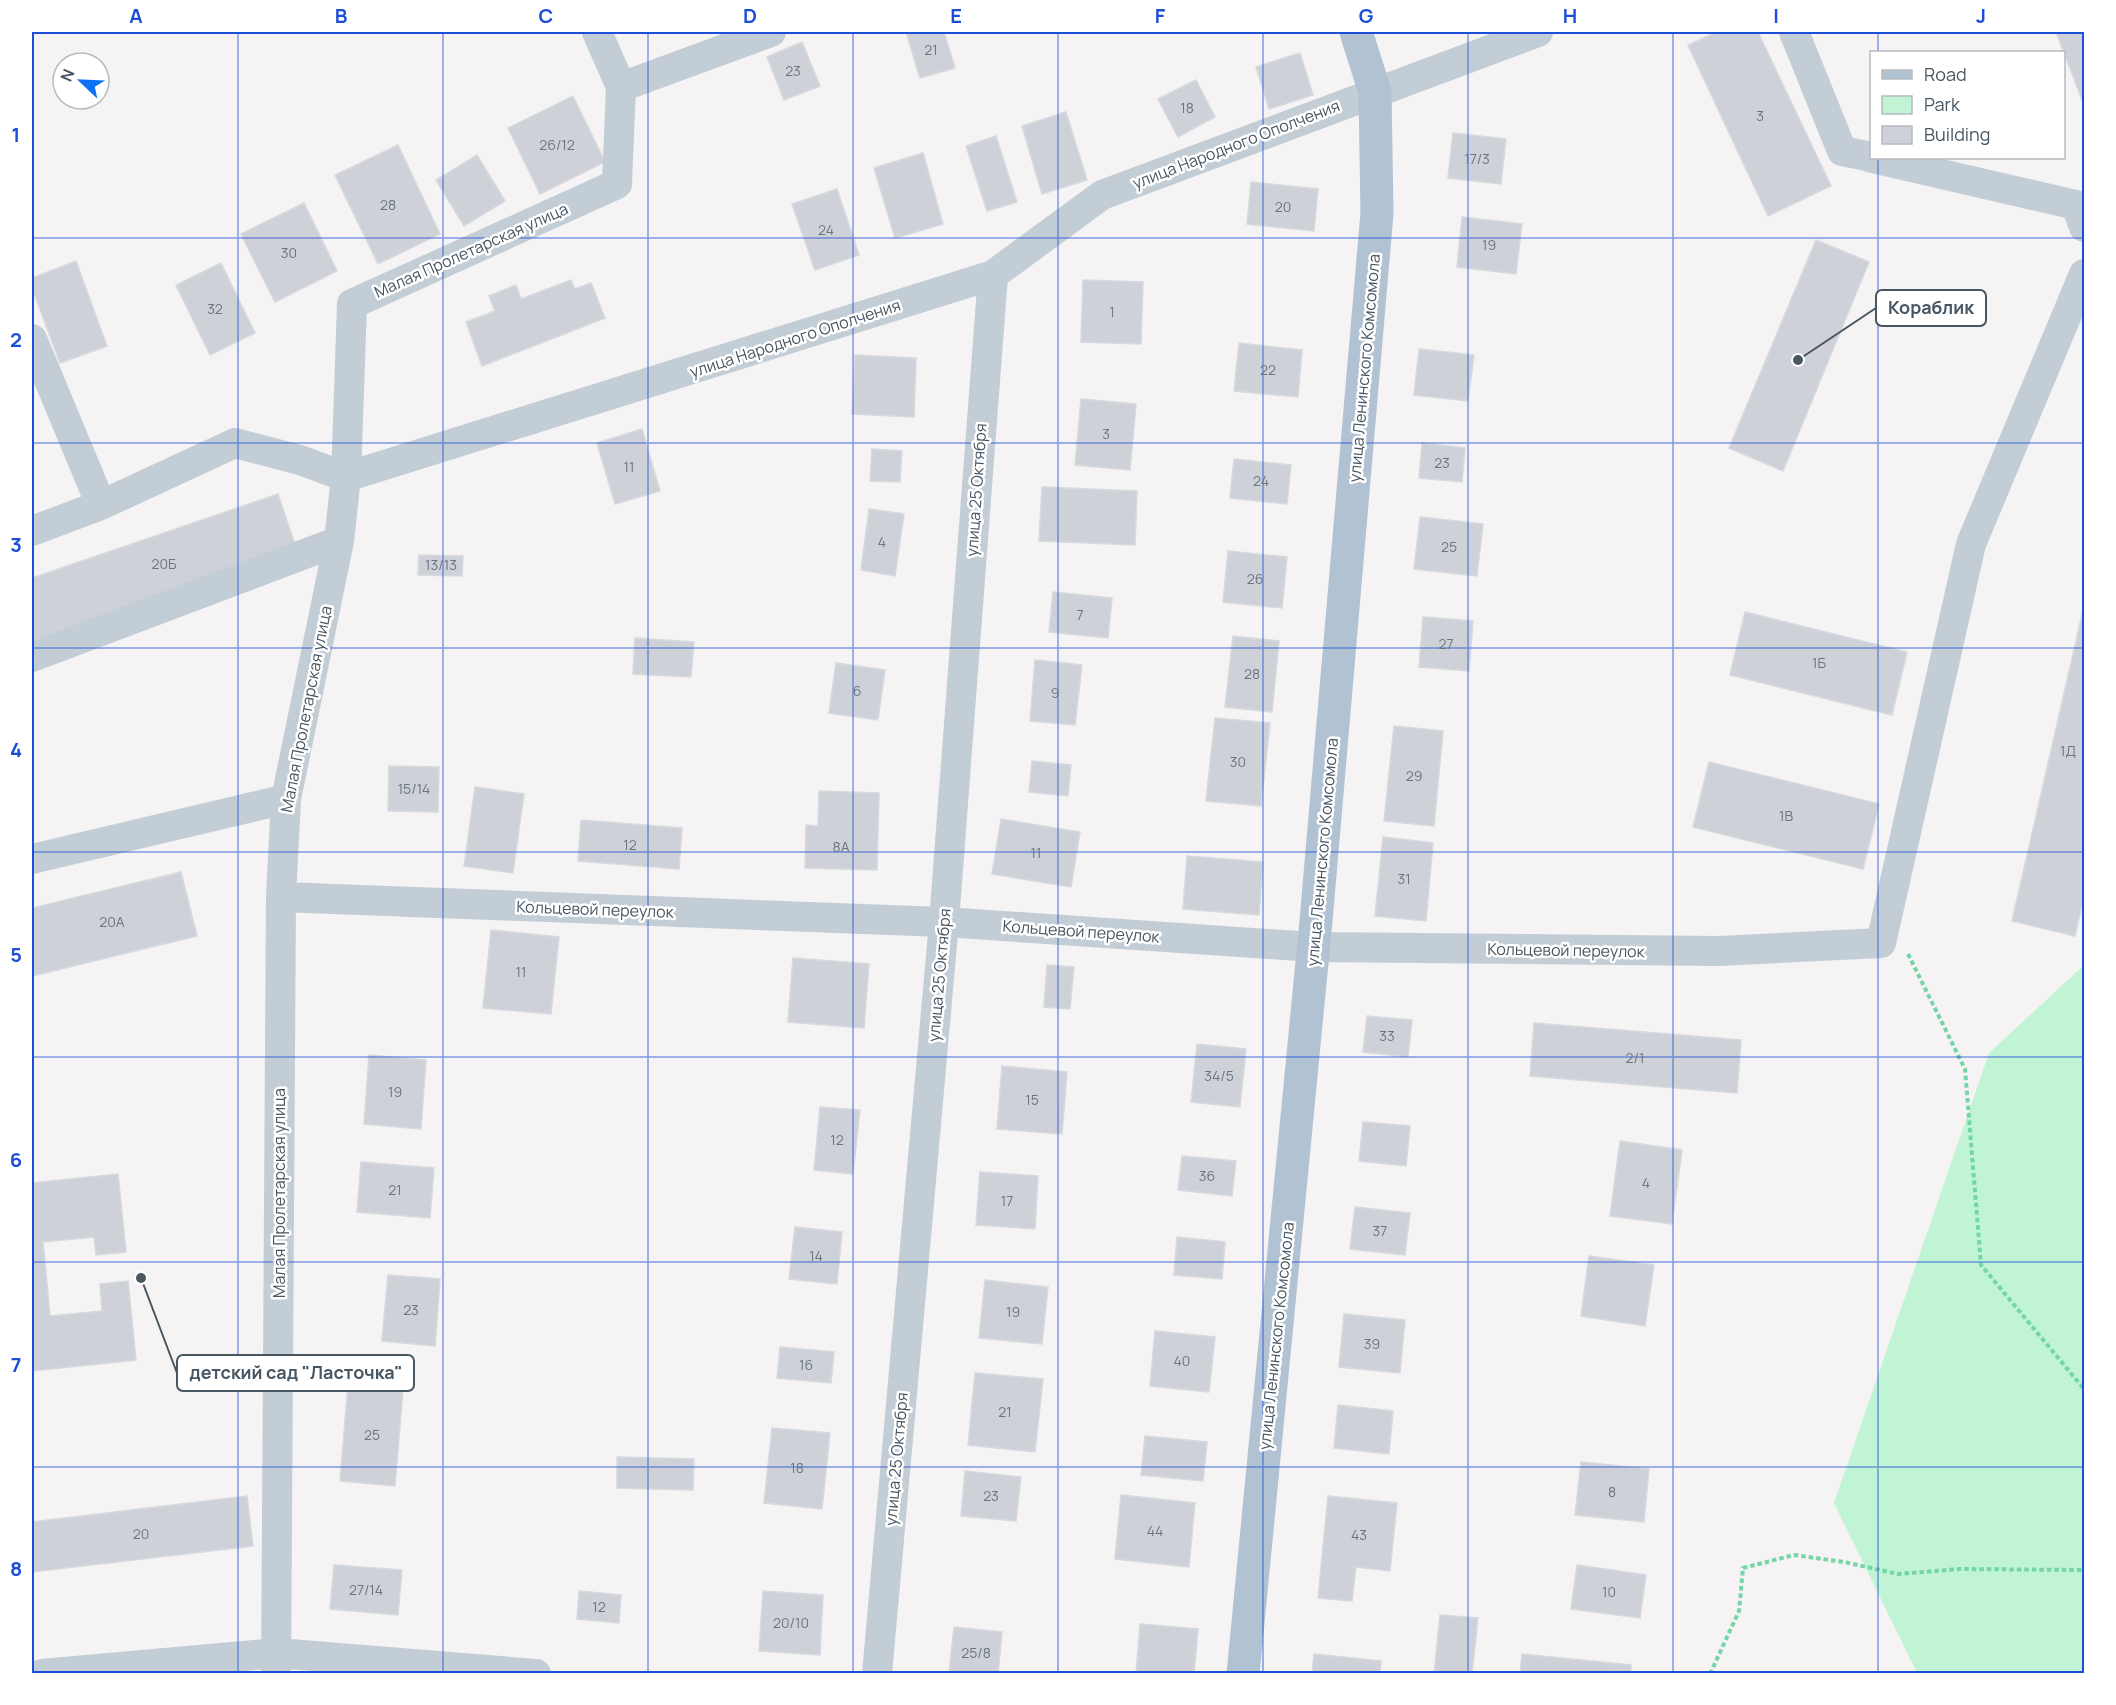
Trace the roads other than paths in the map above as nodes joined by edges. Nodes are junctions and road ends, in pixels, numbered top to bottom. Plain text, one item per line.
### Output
1 (597, 32) edge
2 (771, 32) edge
3 (1356, 32) edge
4 (1538, 32) edge
5 (1794, 32) edge
6 (621, 87) junction
7 (1374, 92) junction
8 (1870, 157) edge
9 (1880, 159) edge
10 (2085, 227) edge
11 (2085, 274) edge
12 (993, 275) junction
13 (32, 339) edge
14 (346, 477) junction
15 (100, 505) junction
16 (32, 531) edge
17 (339, 541) junction
18 (32, 657) edge
19 (286, 799) junction
20 (32, 859) edge
21 (281, 897) junction
22 (944, 922) junction
23 (1313, 947) junction
24 (277, 1664) edge
25 (42, 1674) edge
26 (536, 1674) edge
27 (877, 1674) edge
28 (1243, 1674) edge

1 - 6 street, Малая Пролетарская улица
2 - 6 street
3 - 7 main road, улица Ленинского Комсомола
4 - 7 street, улица Народного Ополчения
5 - 8 street
6 - 14 street, Малая Пролетарская улица
7 - 12 street, улица Народного Ополчения
7 - 23 main road, улица Ленинского Комсомола
9 - 10 street
11 - 23 street, Кольцевой переулок
12 - 14 street, улица Народного Ополчения
12 - 22 street, улица 25 Октября
13 - 15 street
14 - 15 street
14 - 17 street, Малая Пролетарская улица
15 - 16 street
17 - 18 street
17 - 19 street, Малая Пролетарская улица
19 - 20 street
19 - 21 street, Малая Пролетарская улица
21 - 22 street, Кольцевой переулок
21 - 24 street, Малая Пролетарская улица
22 - 23 street, Кольцевой переулок
22 - 27 street, улица 25 Октября
23 - 28 main road, улица Ленинского Комсомола
24 - 25 street
24 - 26 street

